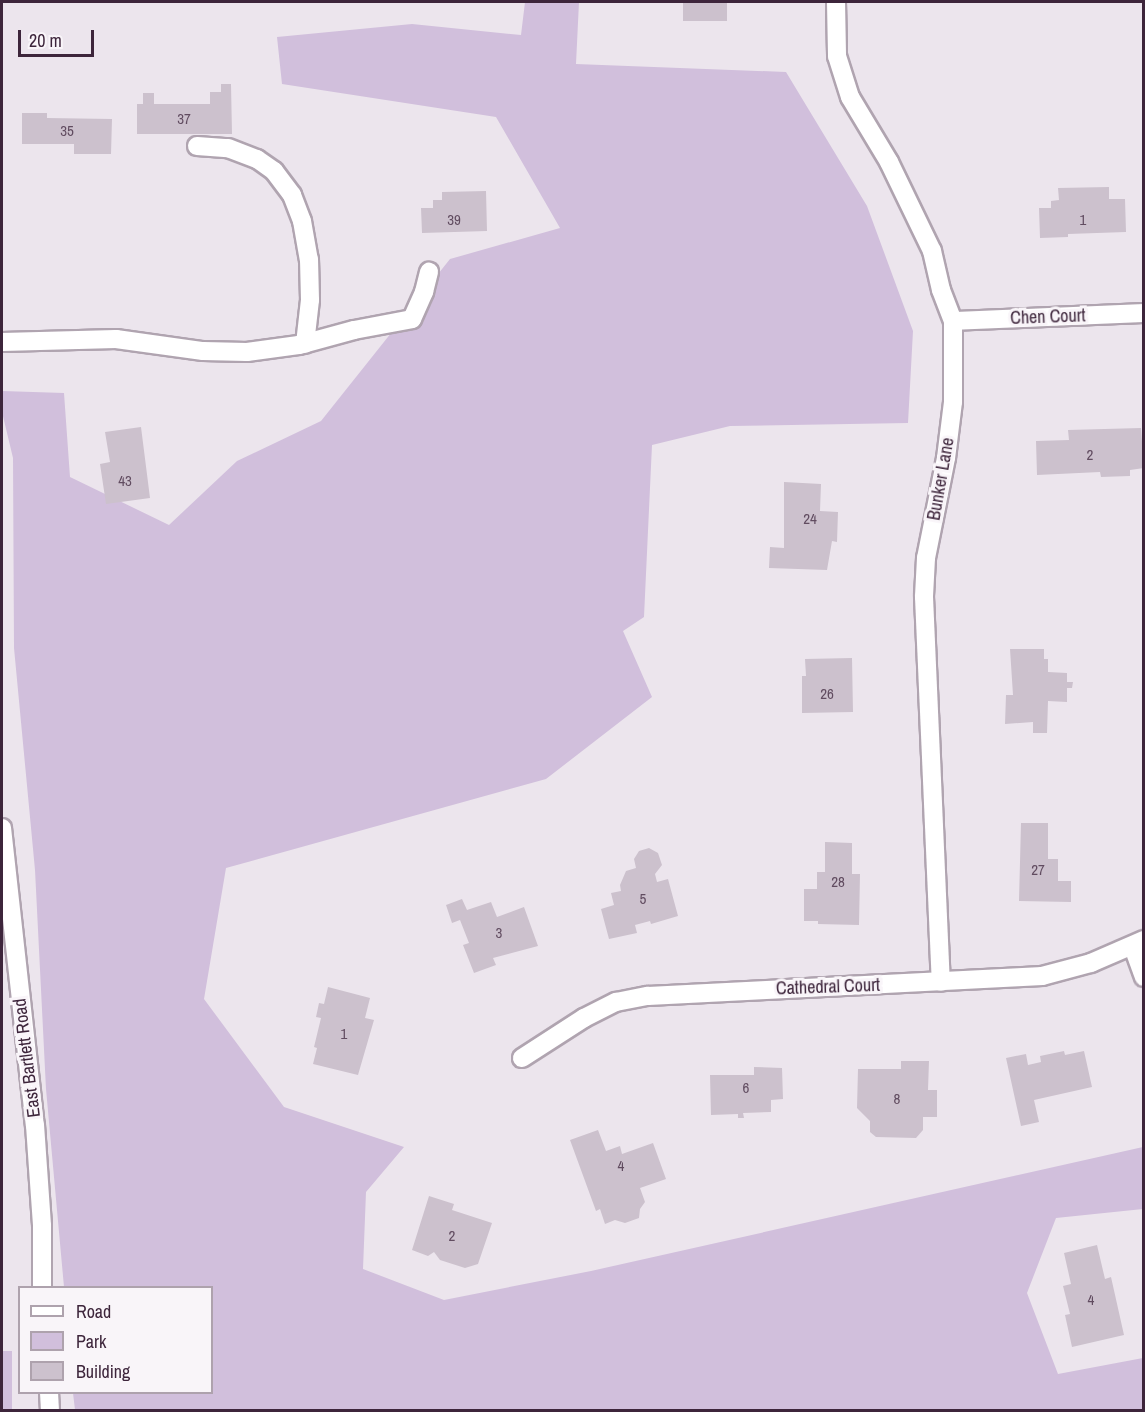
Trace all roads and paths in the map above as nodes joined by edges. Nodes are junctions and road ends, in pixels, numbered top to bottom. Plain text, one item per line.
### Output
1 (836, 2) edge
2 (197, 146) dead end
3 (429, 272) dead end
4 (1143, 313) edge
5 (953, 321) junction
6 (2, 342) edge
7 (306, 344) junction
8 (2, 828) edge
9 (1138, 944) edge
10 (1143, 977) edge
11 (941, 982) junction
12 (522, 1058) dead end
13 (42, 1286) edge
14 (49, 1394) edge
15 (50, 1410) edge

1 - 5 street, Bunker Lane
2 - 7 street
3 - 7 street
4 - 5 street, Chen Court
5 - 11 street, Bunker Lane
6 - 7 street
8 - 13 street, East Bartlett Road
9 - 10 street
9 - 11 street, Cathedral Court
11 - 12 street, Cathedral Court
14 - 15 street

